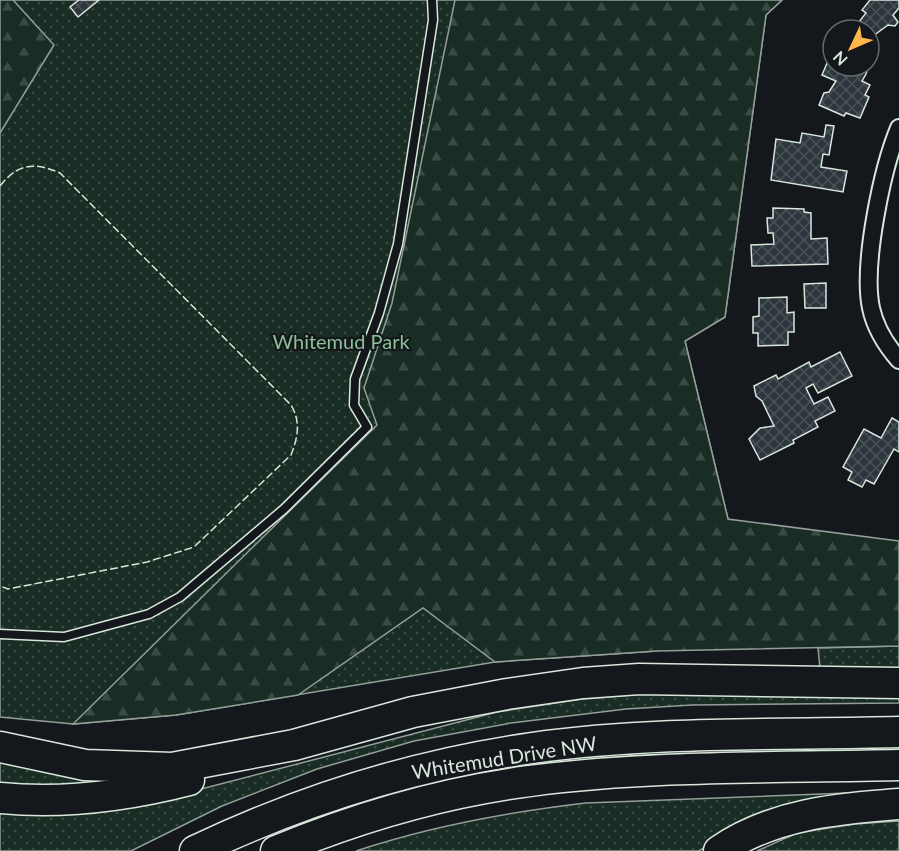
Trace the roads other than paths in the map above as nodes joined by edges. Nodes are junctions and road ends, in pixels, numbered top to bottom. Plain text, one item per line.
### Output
1 (432, 0) edge
2 (899, 128) edge
3 (899, 360) edge
4 (0, 634) edge
5 (899, 683) edge
6 (899, 732) edge
7 (294, 745) junction
8 (0, 747) edge
9 (899, 765) edge
10 (0, 798) edge
11 (899, 804) edge
12 (195, 851) edge
13 (276, 851) edge
14 (719, 851) edge

1 - 4 lane
2 - 3 street
5 - 7 highway
6 - 12 highway, Whitemud Drive NW
7 - 8 highway
7 - 10 highway
9 - 13 highway, Whitemud Drive NW
11 - 14 highway

